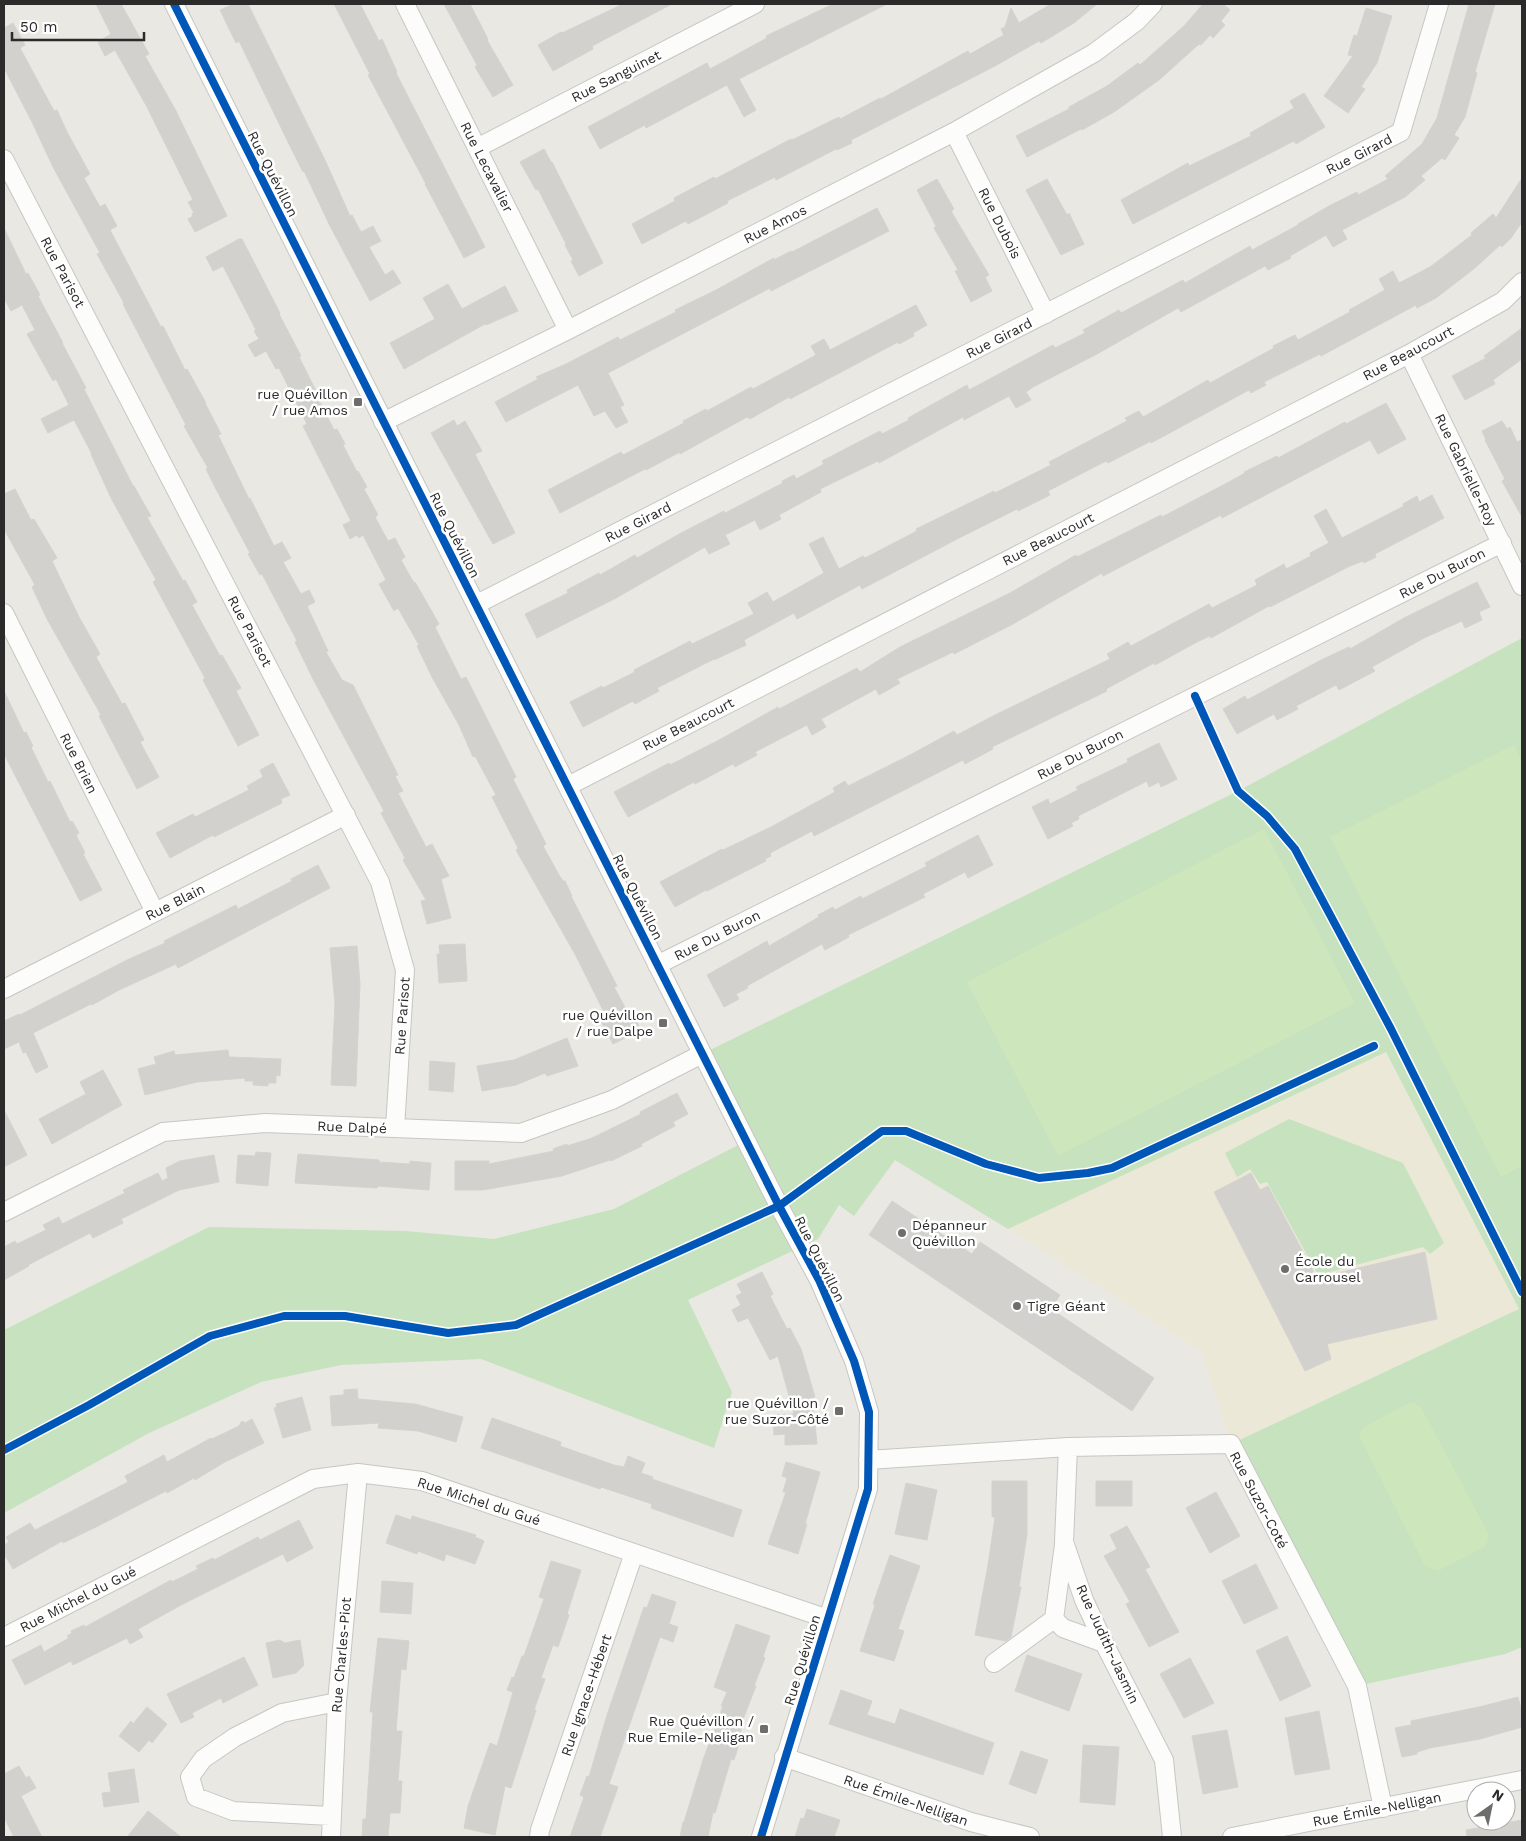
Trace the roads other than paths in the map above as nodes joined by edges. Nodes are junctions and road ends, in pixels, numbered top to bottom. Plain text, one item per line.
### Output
1 (174, 4) edge
2 (405, 4) edge
3 (755, 4) edge
4 (1153, 4) edge
5 (1439, 4) edge
6 (954, 132) junction
7 (477, 148) junction
8 (4, 159) edge
9 (1522, 282) edge
10 (1046, 314) junction
11 (568, 330) junction
12 (1409, 354) junction
13 (383, 422) junction
14 (1502, 543) junction
15 (1522, 586) edge
16 (477, 604) junction
17 (4, 613) edge
18 (568, 786) junction
19 (346, 815) junction
20 (154, 912) junction
21 (657, 964) junction
22 (4, 989) edge
23 (702, 1054) junction
24 (395, 1128) junction
25 (4, 1212) edge
26 (1068, 1447) junction
27 (868, 1460) junction
28 (358, 1473) junction
29 (1064, 1542) junction
30 (634, 1553) junction
31 (828, 1619) junction
32 (1054, 1619) junction
33 (4, 1637) edge
34 (1104, 1643) junction
35 (994, 1663) dead end
36 (337, 1702) junction
37 (784, 1757) junction
38 (1522, 1780) edge
39 (1383, 1808) junction
40 (331, 1816) junction
41 (969, 1830) edge
42 (331, 1837) edge
43 (539, 1837) edge
44 (761, 1837) edge
45 (1030, 1837) edge
46 (1172, 1837) edge
47 (1232, 1837) edge

1 - 13 street, Rue Quévillon
2 - 7 street, Rue Lecavalier
3 - 7 street, Rue Sanguinet
4 - 6 street, Rue Amos
5 - 10 street, Rue Girard
6 - 10 street, Rue Dubois
6 - 11 street, Rue Amos
7 - 11 street, Rue Lecavalier
8 - 19 street, Rue Parisot
9 - 12 street, Rue Beaucourt
10 - 16 street, Rue Girard
11 - 13 street, Rue Amos
12 - 14 street, Rue Gabrielle-Roy
12 - 18 street, Rue Beaucourt
13 - 16 street, Rue Quévillon
14 - 15 street, Rue Gabrielle-Roy
14 - 21 street, Rue Du Buron
16 - 18 street, Rue Quévillon
17 - 20 street, Rue Brien
18 - 21 street, Rue Quévillon
19 - 20 street, Rue Blain
19 - 24 street, Rue Parisot
20 - 22 street, Rue Blain
21 - 23 street, Rue Quévillon
23 - 24 street, Rue Dalpé
23 - 27 street, Rue Quévillon
24 - 25 street, Rue Dalpé
26 - 27 street, Rue Suzor-Coté
26 - 29 street, Rue Judith-Jasmin
26 - 39 street, Rue Suzor-Coté
27 - 31 street, Rue Quévillon
28 - 30 street, Rue Michel du Gué
28 - 33 street, Rue Michel du Gué
28 - 36 street, Rue Charles-Piot
29 - 32 street
29 - 34 street, Rue Judith-Jasmin
30 - 31 street, Rue Michel du Gué
30 - 43 street, Rue Ignace-Hébert
31 - 37 street, Rue Quévillon
32 - 34 street
32 - 35 street
34 - 46 street, Rue Judith-Jasmin
36 - 40 street, Rue Charles-Piot
36 - 40 street
37 - 41 street, Rue Émile-Nelligan
37 - 44 street, Rue Quévillon
38 - 39 street, Rue Émile-Nelligan
39 - 47 street, Rue Émile-Nelligan
40 - 42 street, Rue Charles-Piot
41 - 45 street, Rue Émile-Nelligan

